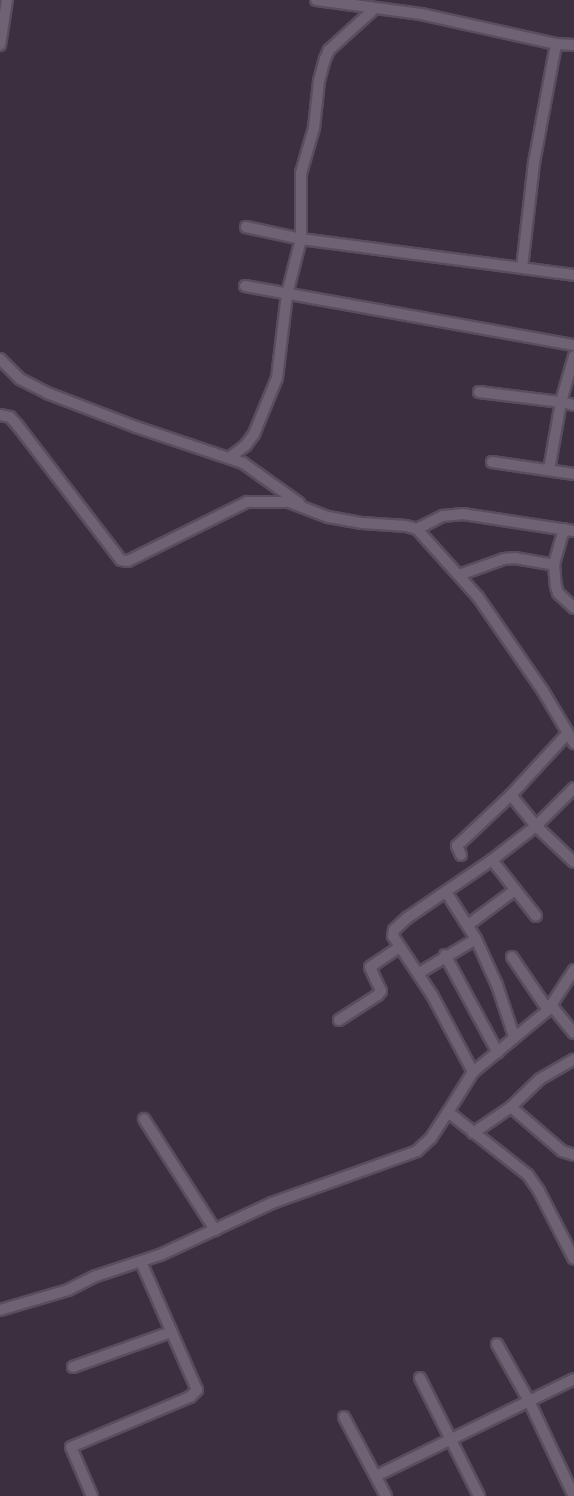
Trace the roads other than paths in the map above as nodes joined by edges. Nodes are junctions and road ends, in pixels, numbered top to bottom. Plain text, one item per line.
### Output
1 (7, 0) edge
2 (316, 0) edge
3 (332, 2) edge
4 (374, 9) junction
5 (556, 44) junction
6 (0, 45) edge
7 (574, 45) edge
8 (246, 227) dead end
9 (301, 239) junction
10 (522, 268) junction
11 (574, 275) edge
12 (245, 286) dead end
13 (287, 294) junction
14 (574, 345) edge
15 (574, 357) edge
16 (0, 359) edge
17 (479, 392) dead end
18 (561, 402) junction
19 (574, 405) edge
20 (0, 415) edge
21 (229, 458) junction
22 (492, 462) dead end
23 (549, 470) junction
24 (574, 474) edge
25 (309, 510) junction
26 (417, 529) junction
27 (569, 530) edge
28 (554, 565) junction
29 (459, 575) junction
30 (574, 608) edge
31 (568, 733) junction
32 (574, 744) edge
33 (574, 788) edge
34 (511, 795) junction
35 (536, 826) junction
36 (461, 855) dead end
37 (492, 860) junction
38 (574, 861) edge
39 (515, 890) junction
40 (446, 892) junction
41 (536, 916) dead end
42 (468, 925) junction
43 (476, 939) junction
44 (400, 946) junction
45 (445, 955) junction
46 (512, 957) dead end
47 (574, 970) edge
48 (419, 973) junction
49 (549, 1007) junction
50 (339, 1020) dead end
51 (574, 1033) edge
52 (514, 1036) junction
53 (498, 1053) junction
54 (574, 1059) edge
55 (473, 1072) junction
56 (511, 1107) junction
57 (448, 1113) junction
58 (144, 1119) dead end
59 (473, 1133) junction
60 (574, 1155) edge
61 (215, 1230) junction
62 (574, 1259) edge
63 (141, 1262) junction
64 (0, 1310) edge
65 (171, 1332) junction
66 (497, 1344) dead end
67 (73, 1367) dead end
68 (420, 1378) dead end
69 (574, 1379) edge
70 (529, 1401) junction
71 (344, 1418) dead end
72 (452, 1439) junction
73 (376, 1476) junction
74 (572, 1492) dead end
75 (92, 1496) edge
76 (386, 1496) edge
77 (479, 1496) edge

1 - 6 street
2 - 3 street
3 - 4 street
4 - 5 street
4 - 9 street
5 - 7 street
5 - 10 street
8 - 9 street
9 - 10 street
9 - 13 street
10 - 11 street
12 - 13 street
13 - 14 street
13 - 21 street
15 - 18 street
16 - 21 street
17 - 18 street
18 - 19 street
18 - 23 street
20 - 25 street
21 - 25 street
22 - 23 street
23 - 24 street
25 - 26 street
26 - 27 street
26 - 29 street
27 - 28 street
28 - 29 street
28 - 30 street
29 - 31 street
31 - 32 street
31 - 34 street
33 - 35 street
34 - 35 street
34 - 36 street
35 - 37 street
35 - 38 street
37 - 39 street
37 - 40 street
39 - 41 street
39 - 42 street
40 - 42 street
40 - 44 street
42 - 43 street
43 - 45 street
43 - 52 street
44 - 48 street
44 - 50 street
45 - 48 street
45 - 53 street
46 - 49 street
47 - 49 street
48 - 55 street
49 - 51 street
49 - 52 street
52 - 53 street
53 - 55 street
54 - 56 street
55 - 57 street
56 - 59 street
56 - 60 street
57 - 59 street
57 - 61 street
58 - 61 street
59 - 62 street
61 - 63 street
63 - 64 street
63 - 65 street
65 - 67 street
65 - 75 street
66 - 70 street
68 - 72 street
69 - 70 street
70 - 72 street
70 - 74 street
71 - 73 street
72 - 73 street
72 - 77 street
73 - 76 street

